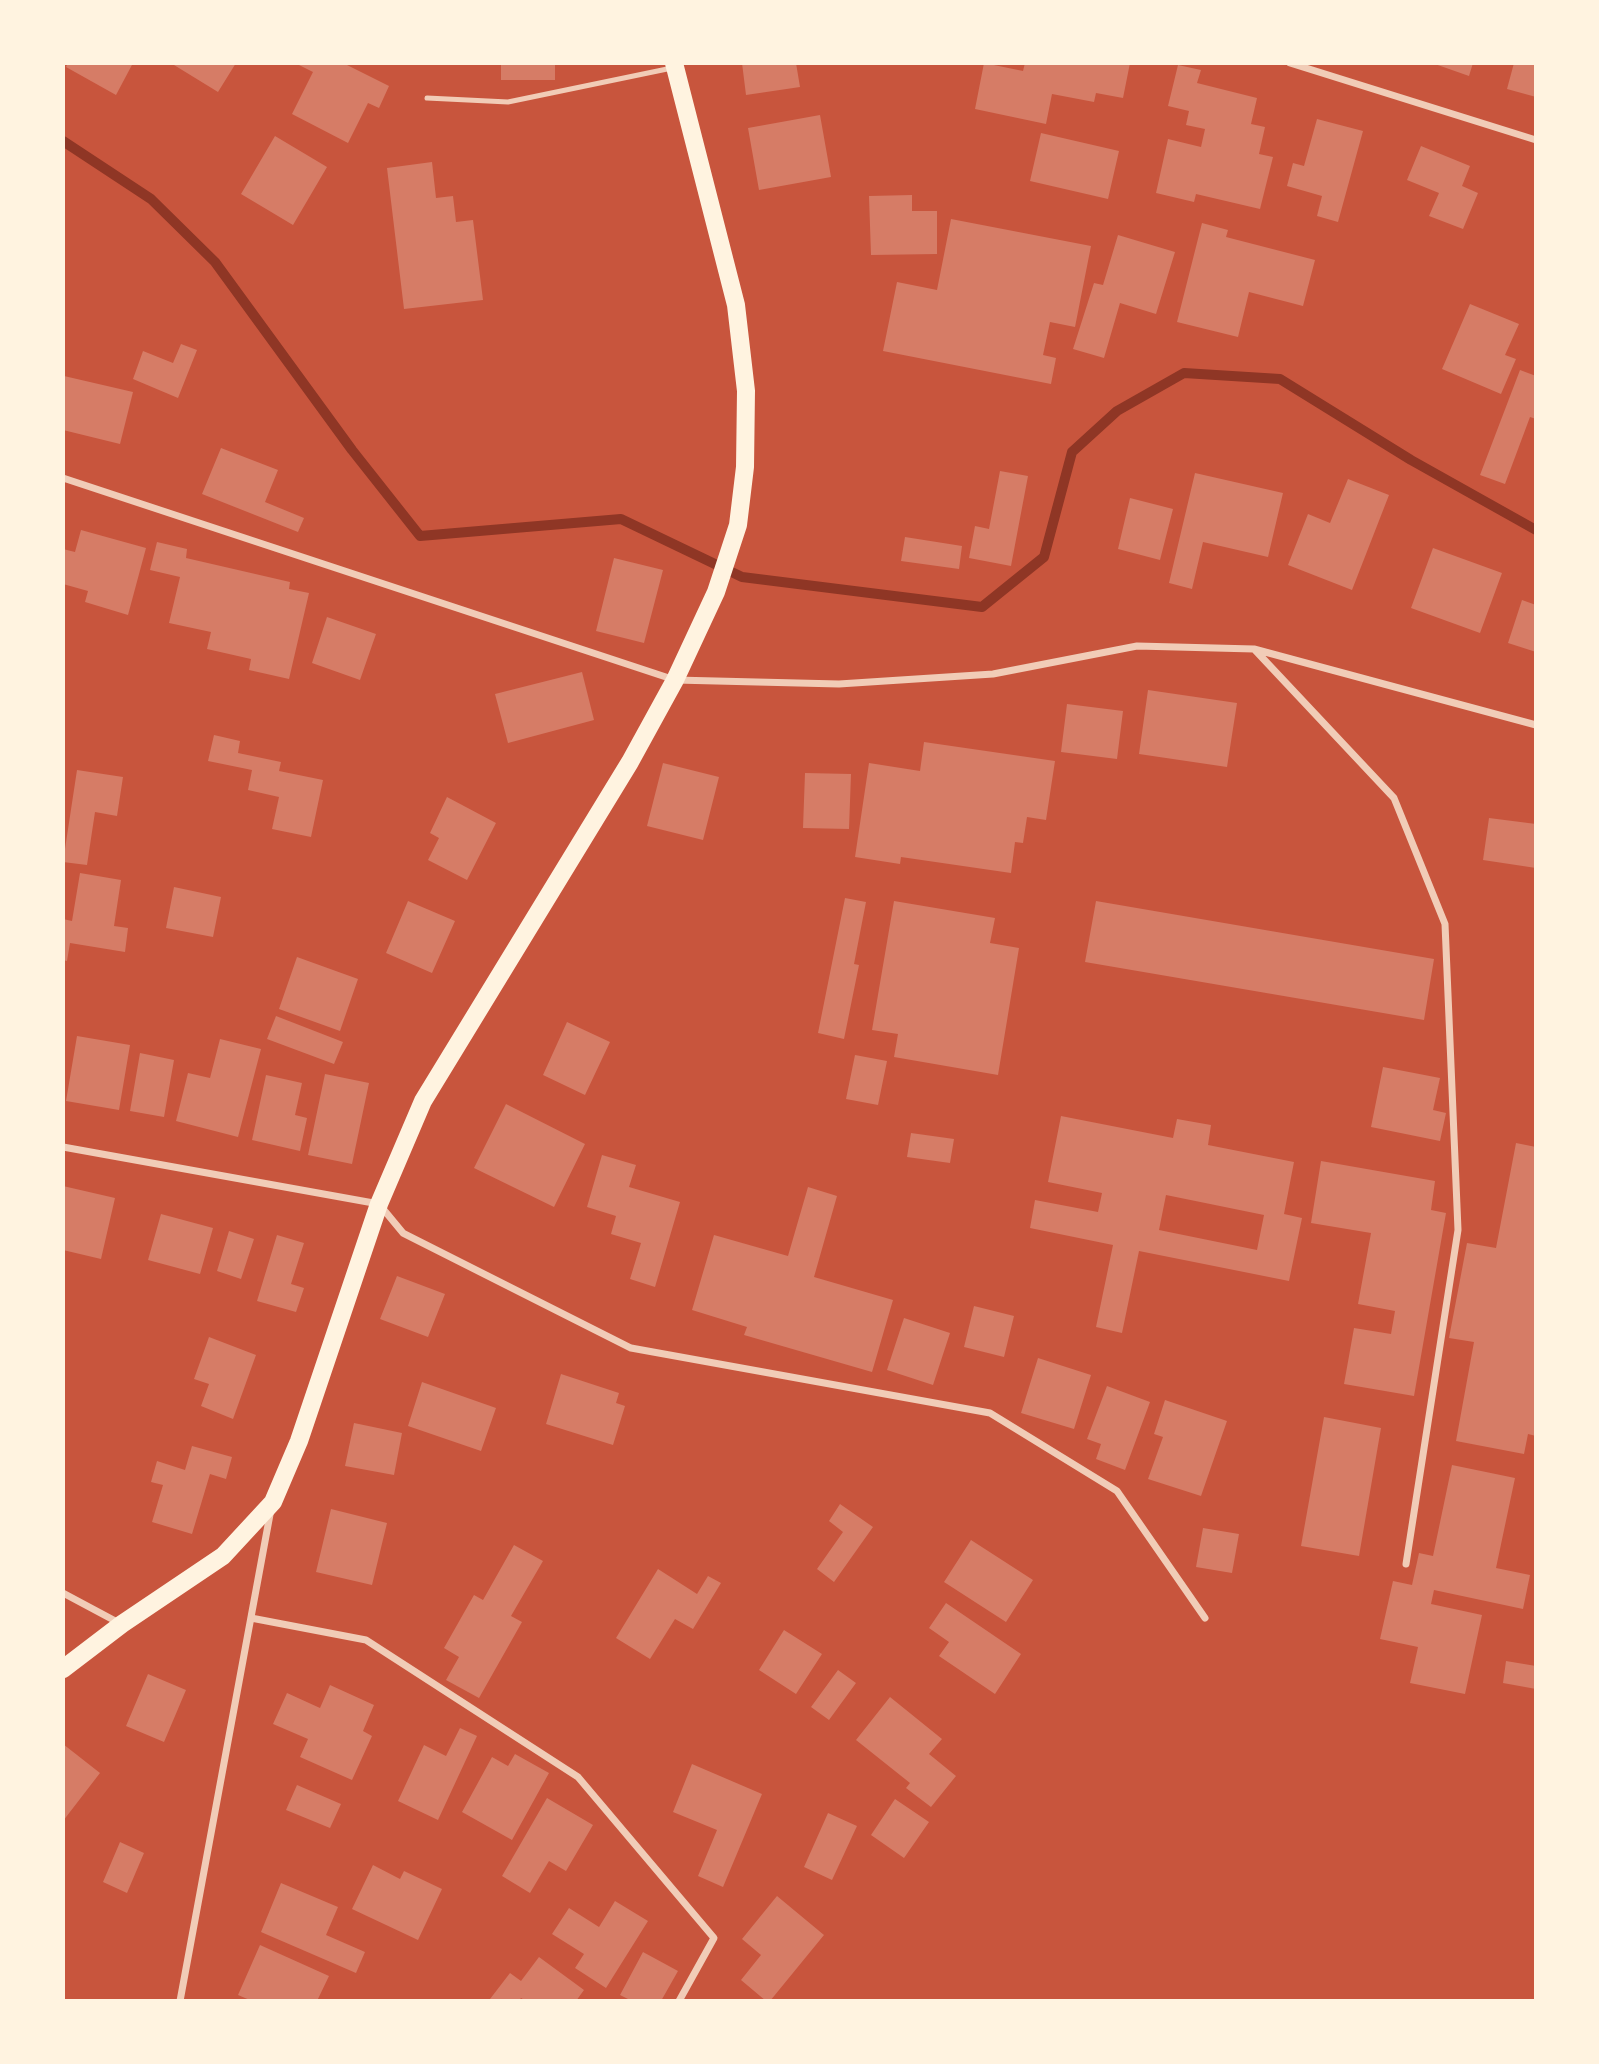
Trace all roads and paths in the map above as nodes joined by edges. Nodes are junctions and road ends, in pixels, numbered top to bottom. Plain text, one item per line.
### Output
1 (1290, 63) edge
2 (675, 65) edge
3 (426, 98) dead end
4 (1536, 140) edge
5 (63, 478) edge
6 (1254, 649) junction
7 (675, 680) junction
8 (1536, 725) edge
9 (63, 1147) edge
10 (379, 1204) junction
11 (272, 1502) junction
12 (1406, 1564) dead end
13 (63, 1593) edge
14 (251, 1618) junction
15 (1205, 1618) dead end
16 (122, 1624) junction
17 (63, 1669) edge
18 (180, 2001) edge
19 (679, 2001) edge

1 - 4 street
2 - 3 lane
2 - 7 main road
5 - 7 street
6 - 7 street
6 - 8 street
6 - 12 street
7 - 10 main road
9 - 10 street
10 - 11 main road
10 - 15 street
11 - 14 street
11 - 16 main road
13 - 16 street
14 - 18 street
14 - 19 street
16 - 17 main road

